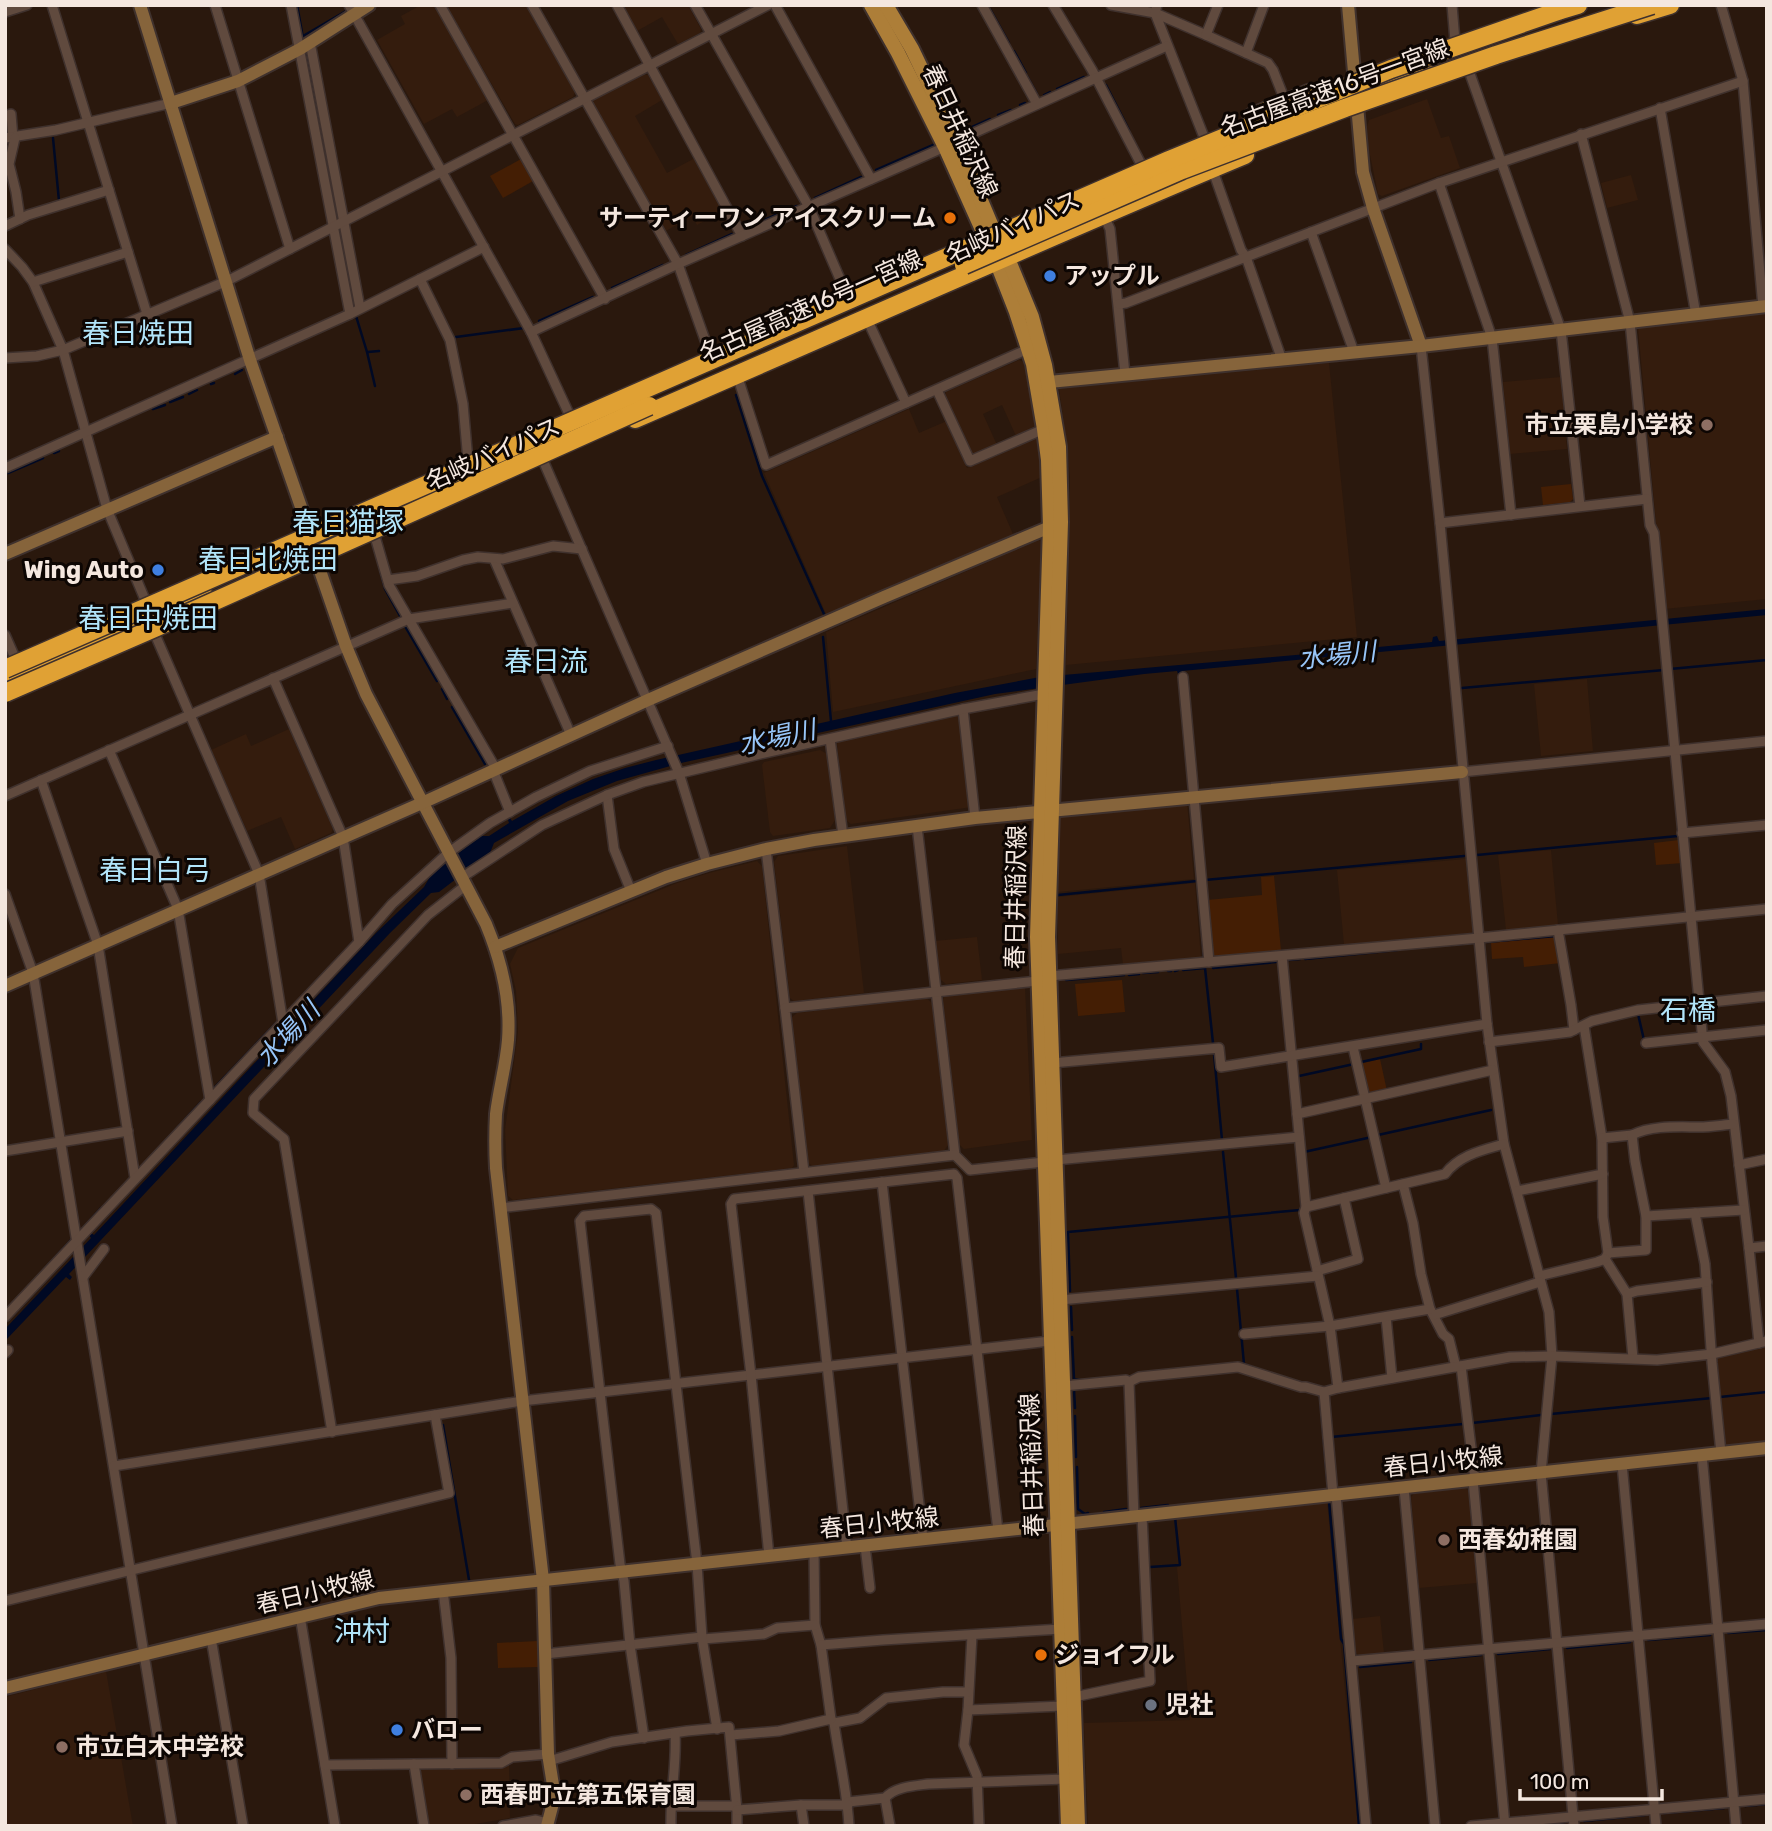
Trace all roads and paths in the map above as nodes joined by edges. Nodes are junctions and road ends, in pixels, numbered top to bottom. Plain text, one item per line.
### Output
1 (27, 5) edge
2 (52, 5) edge
3 (140, 5) edge
4 (215, 5) edge
5 (291, 5) edge
6 (369, 5) edge
7 (440, 5) edge
8 (531, 5) edge
9 (617, 5) edge
10 (695, 5) edge
11 (768, 5) edge
12 (775, 5) edge
13 (871, 5) edge
14 (886, 5) edge
15 (982, 5) edge
16 (1053, 5) edge
17 (1111, 5) edge
18 (1218, 5) edge
19 (1264, 5) edge
20 (1348, 5) edge
21 (1452, 5) edge
22 (1578, 5) edge
23 (1652, 5) edge
24 (1670, 5) edge
25 (1721, 5) edge
26 (1560, 6) edge
27 (1156, 9) edge
28 (352, 10) edge
29 (5, 12) edge
30 (711, 34) junction
31 (1206, 35) junction
32 (1455, 41) junction
33 (305, 46) junction
34 (1167, 46) junction
35 (1247, 53) junction
36 (651, 65) junction
37 (1469, 71) junction
38 (1355, 76) junction
39 (1096, 79) junction
40 (238, 81) junction
41 (1744, 81) junction
42 (1303, 96) junction
43 (584, 98) junction
44 (171, 103) junction
45 (1286, 103) junction
46 (1037, 104) junction
47 (1357, 108) junction
48 (1660, 108) junction
49 (5, 116) edge
50 (88, 122) junction
51 (1581, 134) junction
52 (513, 135) junction
53 (1204, 137) junction
54 (11, 138) edge
55 (950, 144) junction
56 (1501, 161) junction
57 (1141, 164) junction
58 (1212, 168) junction
59 (441, 171) junction
60 (871, 179) junction
61 (1439, 183) junction
62 (109, 190) junction
63 (809, 207) junction
64 (1373, 208) junction
65 (1103, 214) junction
66 (20, 219) junction
67 (344, 221) junction
68 (5, 226) edge
69 (334, 226) junction
70 (988, 231) junction
71 (1311, 232) junction
72 (742, 236) junction
73 (484, 247) junction
74 (5, 249) edge
75 (290, 249) junction
76 (128, 252) junction
77 (1246, 257) junction
78 (1001, 259) junction
79 (678, 264) junction
80 (420, 279) junction
81 (227, 281) junction
82 (33, 282) junction
83 (846, 293) junction
84 (605, 299) junction
85 (1119, 304) junction
86 (1765, 307) edge
87 (360, 309) junction
88 (147, 314) junction
89 (350, 314) junction
90 (1696, 315) junction
91 (867, 318) junction
92 (1630, 322) junction
93 (1561, 330) junction
94 (531, 332) junction
95 (1492, 338) junction
96 (1421, 346) junction
97 (1028, 349) junction
98 (63, 350) junction
99 (1354, 352) junction
100 (710, 354) junction
101 (5, 358) edge
102 (250, 360) junction
103 (1282, 360) junction
104 (1125, 374) junction
105 (737, 375) junction
106 (1048, 382) junction
107 (937, 390) junction
108 (906, 403) junction
109 (570, 416) junction
110 (622, 418) junction
111 (1044, 429) junction
112 (86, 433) junction
113 (277, 437) junction
114 (542, 458) junction
115 (468, 461) junction
116 (5, 468) edge
117 (1647, 499) junction
118 (1580, 506) junction
119 (107, 509) junction
120 (1511, 515) junction
121 (1440, 523) junction
122 (1050, 527) junction
123 (309, 530) junction
124 (374, 533) junction
125 (582, 548) junction
126 (5, 554) edge
127 (316, 559) junction
128 (494, 559) junction
129 (388, 580) junction
130 (146, 603) junction
131 (513, 603) junction
132 (409, 620) junction
133 (155, 632) junction
134 (5, 635) edge
135 (346, 646) junction
136 (55, 647) junction
137 (9, 665) edge
138 (1050, 670) junction
139 (1183, 677) dead end
140 (273, 678) junction
141 (5, 680) edge
142 (1047, 691) junction
143 (5, 696) edge
144 (648, 700) junction
145 (963, 709) junction
146 (190, 715) junction
147 (571, 735) junction
148 (831, 739) junction
149 (1767, 741) edge
150 (669, 748) junction
151 (109, 750) junction
152 (1674, 750) junction
153 (495, 770) junction
154 (678, 770) junction
155 (1462, 772) junction
156 (41, 780) junction
157 (607, 795) junction
158 (5, 796) edge
159 (1194, 796) junction
160 (422, 803) junction
161 (1046, 810) junction
162 (510, 812) junction
163 (975, 818) junction
164 (1767, 825) edge
165 (917, 826) junction
166 (1682, 833) junction
167 (843, 836) junction
168 (343, 837) junction
169 (766, 849) junction
170 (448, 853) junction
171 (706, 864) junction
172 (259, 874) junction
173 (463, 882) junction
174 (631, 891) junction
175 (5, 894) edge
176 (178, 909) junction
177 (1767, 909) edge
178 (1690, 916) junction
179 (1558, 930) junction
180 (1479, 938) junction
181 (359, 942) junction
182 (98, 945) junction
183 (495, 947) junction
184 (1282, 956) junction
185 (1209, 962) junction
186 (33, 973) junction
187 (1043, 979) junction
188 (5, 986) edge
189 (936, 991) junction
190 (1767, 996) edge
191 (1699, 1003) junction
192 (785, 1008) junction
193 (283, 1023) junction
194 (1487, 1024) junction
195 (1579, 1028) junction
196 (1767, 1030) edge
197 (1702, 1037) junction
198 (1489, 1042) junction
199 (1646, 1043) dead end
200 (1353, 1046) junction
201 (1292, 1056) junction
202 (1052, 1063) junction
203 (1493, 1070) junction
204 (211, 1100) junction
205 (1365, 1100) junction
206 (1297, 1114) junction
207 (1733, 1124) junction
208 (128, 1131) junction
209 (1632, 1135) junction
210 (1299, 1138) junction
211 (1602, 1138) junction
212 (61, 1142) junction
213 (1504, 1144) junction
214 (5, 1151) edge
215 (955, 1155) junction
216 (1767, 1159) edge
217 (1050, 1161) junction
218 (1738, 1165) junction
219 (804, 1172) junction
220 (1603, 1174) junction
221 (135, 1178) junction
222 (882, 1182) junction
223 (1403, 1184) junction
224 (1386, 1188) junction
225 (808, 1191) junction
226 (1517, 1191) junction
227 (1344, 1198) junction
228 (1306, 1207) junction
229 (500, 1208) junction
230 (1744, 1210) junction
231 (1695, 1213) junction
232 (1646, 1216) junction
233 (78, 1243) junction
234 (1767, 1246) edge
235 (1749, 1248) junction
236 (104, 1249) dead end
237 (1607, 1256) junction
238 (1317, 1273) junction
239 (82, 1275) junction
240 (1540, 1279) junction
241 (1707, 1282) junction
242 (1627, 1294) junction
243 (1060, 1300) junction
244 (1432, 1312) junction
245 (5, 1317) edge
246 (1386, 1317) junction
247 (1330, 1326) junction
248 (1244, 1334) dead end
249 (1050, 1341) junction
250 (1763, 1342) edge
251 (977, 1350) junction
252 (1712, 1354) junction
253 (1552, 1356) junction
254 (902, 1358) junction
255 (1633, 1358) junction
256 (827, 1367) junction
257 (1459, 1367) junction
258 (751, 1375) junction
259 (1392, 1378) junction
260 (1129, 1382) junction
261 (676, 1384) junction
262 (1064, 1386) junction
263 (1338, 1388) junction
264 (600, 1392) junction
265 (1324, 1392) junction
266 (522, 1401) junction
267 (435, 1415) junction
268 (332, 1432) junction
269 (1767, 1448) edge
270 (1721, 1453) junction
271 (1702, 1455) junction
272 (1622, 1464) junction
273 (114, 1466) junction
274 (1541, 1473) junction
275 (1474, 1480) junction
276 (1404, 1488) junction
277 (1335, 1495) junction
278 (1138, 1516) junction
279 (1063, 1525) junction
280 (998, 1531) junction
281 (923, 1539) junction
282 (865, 1546) junction
283 (847, 1548) junction
284 (814, 1551) junction
285 (769, 1556) junction
286 (697, 1564) junction
287 (131, 1570) junction
288 (622, 1572) junction
289 (543, 1580) junction
290 (870, 1588) dead end
291 (443, 1590) junction
292 (5, 1601) edge
293 (300, 1616) junction
294 (1767, 1624) edge
295 (815, 1625) junction
296 (1718, 1628) junction
297 (1061, 1629) junction
298 (972, 1635) junction
299 (1638, 1635) junction
300 (211, 1638) junction
301 (703, 1638) junction
302 (1557, 1643) junction
303 (630, 1645) junction
304 (821, 1645) junction
305 (1489, 1649) junction
306 (144, 1654) junction
307 (545, 1654) junction
308 (1419, 1655) junction
309 (1352, 1661) junction
310 (5, 1688) edge
311 (968, 1692) junction
312 (1069, 1701) junction
313 (968, 1710) junction
314 (832, 1721) junction
315 (717, 1729) junction
316 (675, 1733) junction
317 (731, 1735) junction
318 (644, 1738) junction
319 (549, 1757) junction
320 (414, 1764) junction
321 (452, 1764) junction
322 (325, 1765) junction
323 (1066, 1779) junction
324 (977, 1783) junction
325 (885, 1798) junction
326 (1767, 1799) edge
327 (1734, 1802) junction
328 (848, 1804) junction
329 (801, 1805) junction
330 (671, 1806) junction
331 (737, 1808) junction
332 (1654, 1809) junction
333 (1574, 1821) edge
334 (1505, 1824) edge
335 (548, 1825) edge
336 (172, 1826) edge
337 (243, 1826) edge
338 (335, 1826) edge
339 (424, 1826) edge
340 (503, 1826) edge
341 (671, 1826) edge
342 (737, 1826) edge
343 (804, 1826) edge
344 (849, 1826) edge
345 (890, 1826) edge
346 (979, 1826) edge
347 (1068, 1826) edge
348 (1079, 1826) edge
349 (1366, 1826) edge
350 (1436, 1826) edge
351 (1471, 1826) edge
352 (1656, 1826) edge
353 (1736, 1826) edge

1 - 29 street
2 - 50 street
3 - 44 street
4 - 40 street
5 - 33 street
6 - 28 street
7 - 52 street
8 - 43 street
9 - 36 street
10 - 30 street
11 - 30 street
12 - 60 street
13 - 55 main road, 春日井稲沢線
14 - 55 main road, 春日井稲沢線
15 - 46 street
16 - 39 street
17 - 27 street
18 - 31 street
19 - 35 street
20 - 38 street
21 - 32 street
22 - 136 highway, 名古屋高速16号一宮線, bridge
23 - 110 highway, 名古屋高速16号一宮線, bridge
24 - 37 highway, 名岐バイパス
25 - 41 street
26 - 32 highway, 名岐バイパス
27 - 31 street
27 - 34 street
28 - 33 street
28 - 59 street
30 - 36 street
30 - 63 street
31 - 35 street
32 - 38 highway, 名岐バイパス
33 - 40 street
33 - 67 street
33 - 69 street
34 - 39 street
34 - 53 street
35 - 45 street
36 - 43 street
36 - 72 street
37 - 38 highway
37 - 47 highway, 名岐バイパス
37 - 56 street
38 - 42 highway, 名岐バイパス
38 - 47 street
39 - 46 street
39 - 57 street
40 - 44 street
40 - 75 street
41 - 48 street
41 - 86 street
42 - 45 highway, 名岐バイパス
42 - 47 highway
43 - 52 street
43 - 79 street
44 - 50 street
44 - 81 street
45 - 53 highway, 名岐バイパス
46 - 55 street
47 - 58 highway, 名岐バイパス
47 - 64 street
48 - 51 street
48 - 90 street
49 - 54 street
50 - 54 street
50 - 62 street
51 - 56 street
51 - 92 street
52 - 59 street
52 - 84 street
53 - 57 highway, 名岐バイパス
54 - 66 street
55 - 60 street
55 - 70 main road, 春日井稲沢線
56 - 61 street
56 - 93 street
57 - 70 highway, 名岐バイパス
58 - 65 highway, 名岐バイパス
58 - 77 street
59 - 67 street
59 - 73 street
60 - 63 street
61 - 64 street
61 - 95 street
62 - 66 street
62 - 76 street
63 - 72 street
63 - 83 street
64 - 71 street
64 - 96 street
65 - 78 highway, 名岐バイパス
65 - 85 street
66 - 68 street
67 - 69 street
67 - 87 street
69 - 75 street
69 - 89 street
70 - 78 main road, 春日井稲沢線
70 - 83 highway, 名岐バイパス
71 - 77 street
71 - 99 street
72 - 79 street
73 - 80 street
73 - 94 street
74 - 82 street
75 - 81 street
76 - 82 street
76 - 88 street
77 - 85 street
77 - 103 street
78 - 91 highway, 名岐バイパス
78 - 97 main road, 春日井稲沢線
78 - 106 main road, 春日井稲沢線
79 - 84 street
79 - 100 street
80 - 87 street
80 - 115 street
81 - 88 street
81 - 102 street
82 - 98 street
83 - 100 highway, 名岐バイパス
84 - 94 street
85 - 104 street
86 - 90 street
87 - 89 street
88 - 98 street
89 - 102 street
90 - 92 street
91 - 105 highway, 名岐バイパス
91 - 108 street
92 - 93 street
92 - 117 street
93 - 95 street
93 - 118 street
94 - 109 street
95 - 96 street
95 - 120 street
96 - 99 street
96 - 121 street
97 - 107 street
97 - 111 main road, 春日井稲沢線
98 - 101 street
98 - 112 street
99 - 103 street
100 - 109 highway, 名岐バイパス
102 - 112 street
102 - 113 street
103 - 104 street
104 - 106 street
105 - 108 street
105 - 114 highway, 名岐バイパス
106 - 138 main road, 春日井稲沢線
107 - 108 street
107 - 111 street
109 - 115 highway, 名岐バイパス
110 - 143 highway, 名古屋高速16号一宮線, bridge
110 - 143 highway, bridge
111 - 122 main road, 春日井稲沢線
112 - 116 street
112 - 119 street
113 - 119 street
113 - 123 street
114 - 124 highway, 名岐バイパス
114 - 125 street
115 - 123 highway, 名岐バイパス
117 - 118 street
117 - 152 street
118 - 120 street
119 - 126 street
119 - 130 street
120 - 121 street
121 - 155 street
122 - 138 main road, 春日井稲沢線
122 - 144 street
123 - 127 street
123 - 130 highway, 名岐バイパス
124 - 127 highway, 名岐バイパス
124 - 129 street
125 - 128 street
125 - 144 street
127 - 133 highway, 名岐バイパス
127 - 135 street
128 - 129 street
128 - 131 street
129 - 132 street
130 - 137 highway, 名岐バイパス
131 - 132 street
131 - 147 street
132 - 135 street
132 - 153 street
133 - 143 highway, 名岐バイパス
133 - 146 street
134 - 137 street
135 - 140 street
135 - 160 street
136 - 137 highway, 名古屋高速16号一宮線, bridge
136 - 141 highway
138 - 142 main road, 春日井稲沢線
139 - 159 street
140 - 146 street
140 - 168 street
142 - 145 street
142 - 161 main road, 春日井稲沢線
144 - 147 street
144 - 150 street
145 - 148 street
145 - 163 street
146 - 151 street
146 - 172 street
147 - 153 street
148 - 154 street
148 - 167 street
149 - 152 street
150 - 154 street
150 - 162 street
151 - 156 street
151 - 176 street
152 - 155 street
152 - 166 street
153 - 160 street
153 - 162 street
154 - 157 street
154 - 171 street
155 - 159 street
155 - 180 street
156 - 158 street
156 - 182 street
157 - 173 street
157 - 174 street
159 - 161 street
159 - 185 street
160 - 168 street
160 - 170 street
161 - 163 street
161 - 187 main road, 春日井稲沢線
162 - 170 street
163 - 165 street
164 - 166 street
165 - 167 street
165 - 189 street
166 - 178 street
167 - 169 street
168 - 172 street
168 - 181 street
169 - 171 street
169 - 192 street
170 - 173 street
170 - 181 street
171 - 174 street
172 - 176 street
172 - 193 street
173 - 183 street
173 - 268 street
174 - 183 street
175 - 186 street
176 - 182 street
176 - 204 street
177 - 178 street
178 - 179 street
178 - 191 street
179 - 180 street
179 - 195 street
180 - 184 street
180 - 194 street
181 - 193 street
182 - 186 street
182 - 208 street
183 - 229 street
184 - 185 street
184 - 201 street
185 - 187 street
186 - 188 street
186 - 212 street
187 - 189 street
187 - 202 main road, 春日井稲沢線
187 - 217 main road, 春日井稲沢線
189 - 192 street
189 - 215 street
190 - 191 street
191 - 195 street
191 - 197 street
192 - 219 street
193 - 204 street
194 - 198 street
194 - 200 street
195 - 198 street
195 - 211 street
196 - 197 street
197 - 199 street
197 - 207 street
198 - 203 street
200 - 201 street
200 - 205 street
201 - 202 street
201 - 206 street
202 - 217 main road, 春日井稲沢線
203 - 205 street
203 - 213 street
204 - 221 street
205 - 206 street
205 - 224 street
206 - 210 street
207 - 209 street
207 - 218 street
208 - 212 street
208 - 221 street
209 - 211 street
209 - 232 street
210 - 217 street
210 - 228 street
211 - 220 street
212 - 214 street
212 - 233 street
213 - 223 street
213 - 226 street
215 - 217 street
215 - 219 street
216 - 218 street
217 - 243 main road, 春日井稲沢線
217 - 249 main road, 春日井稲沢線
218 - 230 street
219 - 229 street
220 - 226 street
220 - 237 street
221 - 233 street
222 - 225 street
222 - 251 street
222 - 254 street
223 - 224 street
223 - 244 street
224 - 227 street
225 - 256 street
225 - 258 street
226 - 240 street
227 - 228 street
227 - 238 street
228 - 238 street
229 - 266 street
230 - 231 street
230 - 235 street
231 - 232 street
231 - 241 street
232 - 237 street
233 - 239 street
233 - 245 street
234 - 235 street
235 - 250 street
236 - 239 street
237 - 240 street
237 - 242 street
238 - 243 street
238 - 247 street
239 - 273 street
240 - 244 street
240 - 253 street
241 - 242 street
241 - 252 street
242 - 255 street
243 - 262 main road, 春日井稲沢線
244 - 246 street
244 - 257 street
246 - 247 street
246 - 259 street
247 - 248 street
247 - 263 street
249 - 251 street
249 - 279 main road, 春日井稲沢線
250 - 252 street
251 - 254 street
251 - 280 street
252 - 255 street
252 - 270 street
253 - 255 street
253 - 257 street
253 - 274 street
254 - 256 street
254 - 281 street
256 - 258 street
256 - 283 street
257 - 259 street
257 - 275 street
258 - 261 street
258 - 285 street
259 - 263 street
260 - 262 street
260 - 265 street
260 - 278 street
261 - 264 street
261 - 264 street
261 - 286 street
262 - 279 main road, 春日井稲沢線
263 - 265 street
264 - 266 street
264 - 288 street
265 - 277 street
266 - 267 street
266 - 289 street
267 - 268 street
267 - 287 street
268 - 273 street
269 - 270 street, 春日小牧線
270 - 271 street, 春日小牧線
271 - 272 street, 春日小牧線
271 - 296 street
272 - 274 street, 春日小牧線
272 - 299 street
273 - 287 street
274 - 275 street, 春日小牧線
274 - 302 street
275 - 276 street, 春日小牧線
275 - 305 street
276 - 277 street, 春日小牧線
276 - 308 street
277 - 278 street, 春日小牧線
277 - 309 street
278 - 279 street, 春日小牧線
278 - 312 street
279 - 280 street, 春日小牧線
279 - 297 main road, 春日井稲沢線
279 - 312 main road, 春日井稲沢線
280 - 281 street, 春日小牧線
281 - 282 street, 春日小牧線
282 - 283 street, 春日小牧線
282 - 290 street
283 - 284 street, 春日小牧線
284 - 285 street, 春日小牧線
284 - 295 street
285 - 286 street, 春日小牧線
286 - 288 street, 春日小牧線
286 - 301 street
287 - 292 street
287 - 306 street
288 - 289 street, 春日小牧線
288 - 303 street
289 - 291 street, 春日小牧線
289 - 307 street
291 - 293 street, 春日小牧線
291 - 321 street
293 - 300 street, 春日小牧線
293 - 322 street
294 - 296 street
295 - 301 street
295 - 304 street
296 - 299 street
296 - 327 street
297 - 298 street
297 - 312 main road, 春日井稲沢線
298 - 304 street
298 - 311 street
299 - 302 street
299 - 332 street
300 - 306 street, 春日小牧線
300 - 337 street
301 - 303 street
301 - 315 street
302 - 305 street
302 - 333 street
303 - 307 street
303 - 318 street
304 - 314 street
305 - 308 street
305 - 334 street
306 - 310 street, 春日小牧線
306 - 336 street
307 - 319 street
308 - 309 street
308 - 350 street
309 - 349 street
311 - 313 street
311 - 314 street
312 - 313 street
312 - 323 main road, 春日井稲沢線
312 - 348 main road, 春日井稲沢線
313 - 324 street
314 - 317 street
314 - 328 street
315 - 316 street
315 - 317 street
316 - 318 street
316 - 330 street
317 - 331 street
318 - 319 street
319 - 321 street
319 - 335 street
320 - 321 street
320 - 322 street
320 - 339 street
322 - 338 street
323 - 324 street
323 - 347 main road, 春日井稲沢線
324 - 325 street
324 - 346 street
325 - 328 street
325 - 345 street
326 - 327 street
327 - 332 street
327 - 353 street
328 - 329 street
328 - 344 street
329 - 331 street
329 - 343 street
330 - 331 street
330 - 341 street
331 - 342 street
332 - 333 street
332 - 352 street
333 - 334 street
334 - 351 street
335 - 340 street

